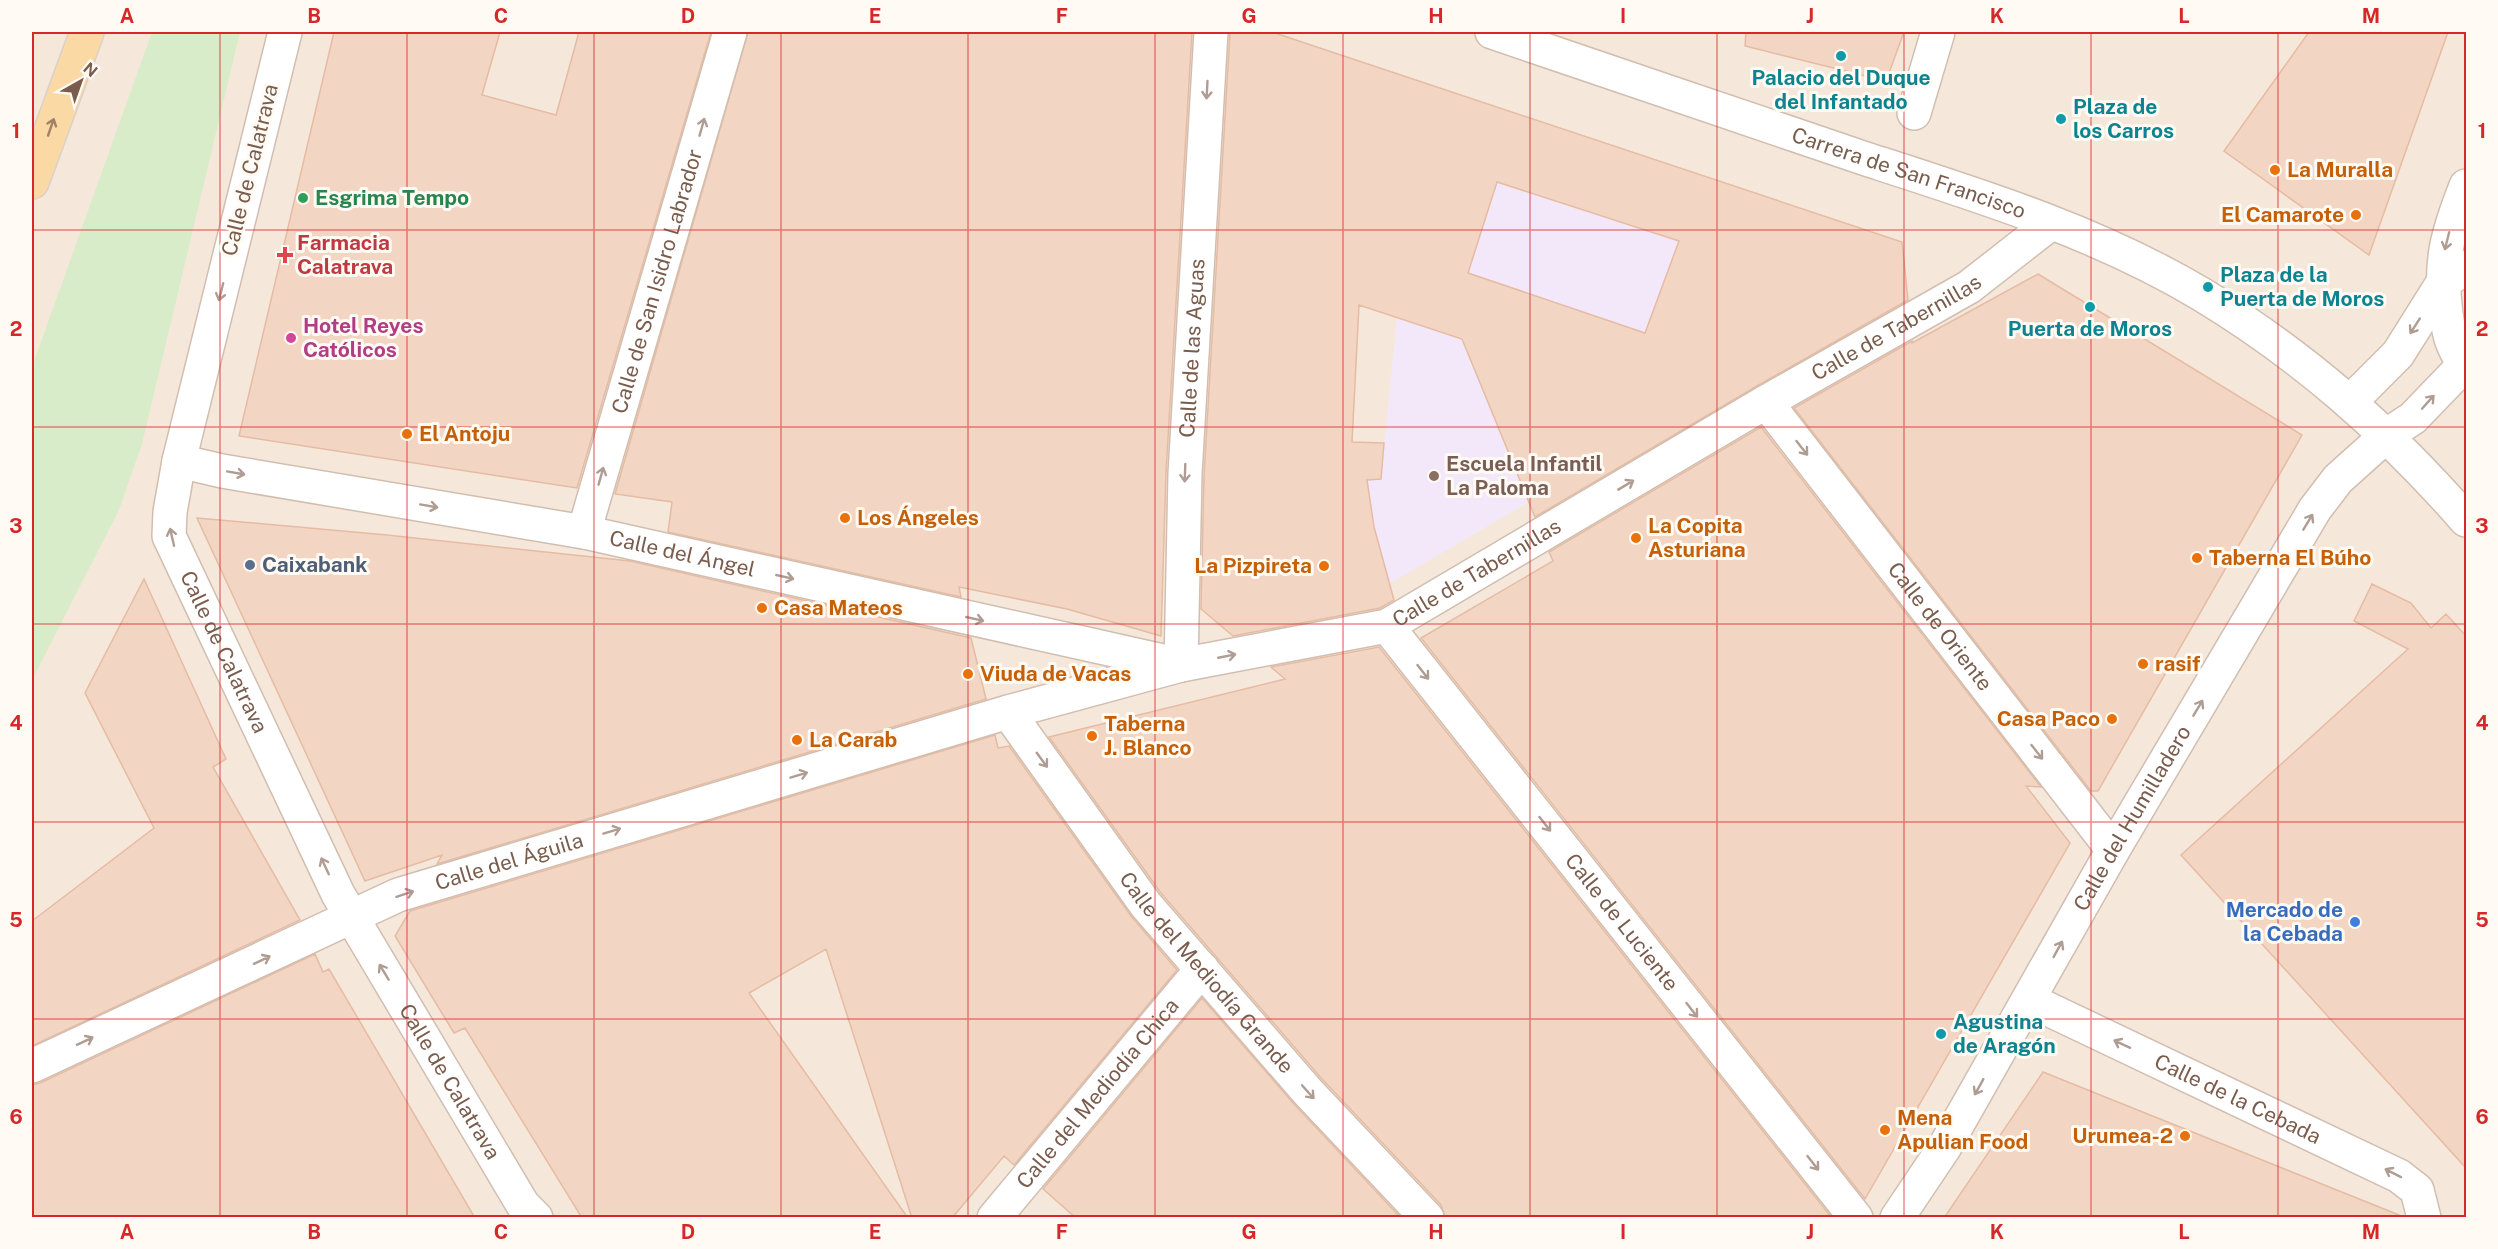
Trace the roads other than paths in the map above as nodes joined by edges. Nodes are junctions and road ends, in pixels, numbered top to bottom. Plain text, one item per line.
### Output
1 (87, 32) edge
2 (285, 32) edge
3 (730, 32) edge
4 (1211, 32) edge
5 (1492, 32) edge
6 (1938, 32) edge
7 (1914, 113) dead end
8 (32, 182) edge
9 (2466, 186) edge
10 (2051, 223) junction
11 (2454, 275) edge
12 (2466, 364) edge
13 (2350, 401) junction
14 (1766, 402) junction
15 (2387, 435) junction
16 (179, 460) junction
17 (2466, 520) edge
18 (584, 532) junction
19 (1387, 626) junction
20 (1180, 665) junction
21 (1008, 712) junction
22 (2114, 850) junction
23 (352, 918) junction
24 (1202, 969) junction
25 (2029, 1000) junction
26 (32, 1066) edge
27 (536, 1218) edge
28 (994, 1218) edge
29 (1427, 1218) edge
30 (1856, 1218) edge
31 (1897, 1218) edge
32 (2424, 1218) edge

8 -> 1 main road
2 -> 16 street, Calle de Calatrava
18 -> 3 street, Calle de San Isidro Labrador
4 -> 20 street, Calle de las Aguas
5 - 10 street, Carrera de San Francisco
6 - 7 street
9 -> 11 street
10 - 13 street
10 - 14 street, Calle de Tabernillas
11 - 12 street
11 -> 13 street
15 -> 12 street, Calle del Humilladero
13 - 15 street
19 -> 14 street, Calle de Tabernillas
14 -> 22 street, Calle de Oriente
15 - 17 street
22 -> 15 street, Calle del Humilladero
16 -> 18 street, Calle del Ángel
23 -> 16 street, Calle de Calatrava
18 -> 20 street, Calle del Ángel
20 -> 19 street, Calle de Tabernillas
19 -> 30 street, Calle de Luciente
20 - 21 street, Calle de Tabernillas
23 -> 21 street, Calle del Águila
21 -> 24 street, Calle del Mediodía Grande
25 -> 22 street, Calle del Humilladero
26 -> 23 street, Calle del Águila
27 -> 23 street, Calle de Calatrava
24 - 28 street, Calle del Mediodía Chica
24 -> 29 street, Calle del Mediodía Grande
25 -> 31 street, Calle del Humilladero
32 -> 25 street, Calle de la Cebada

